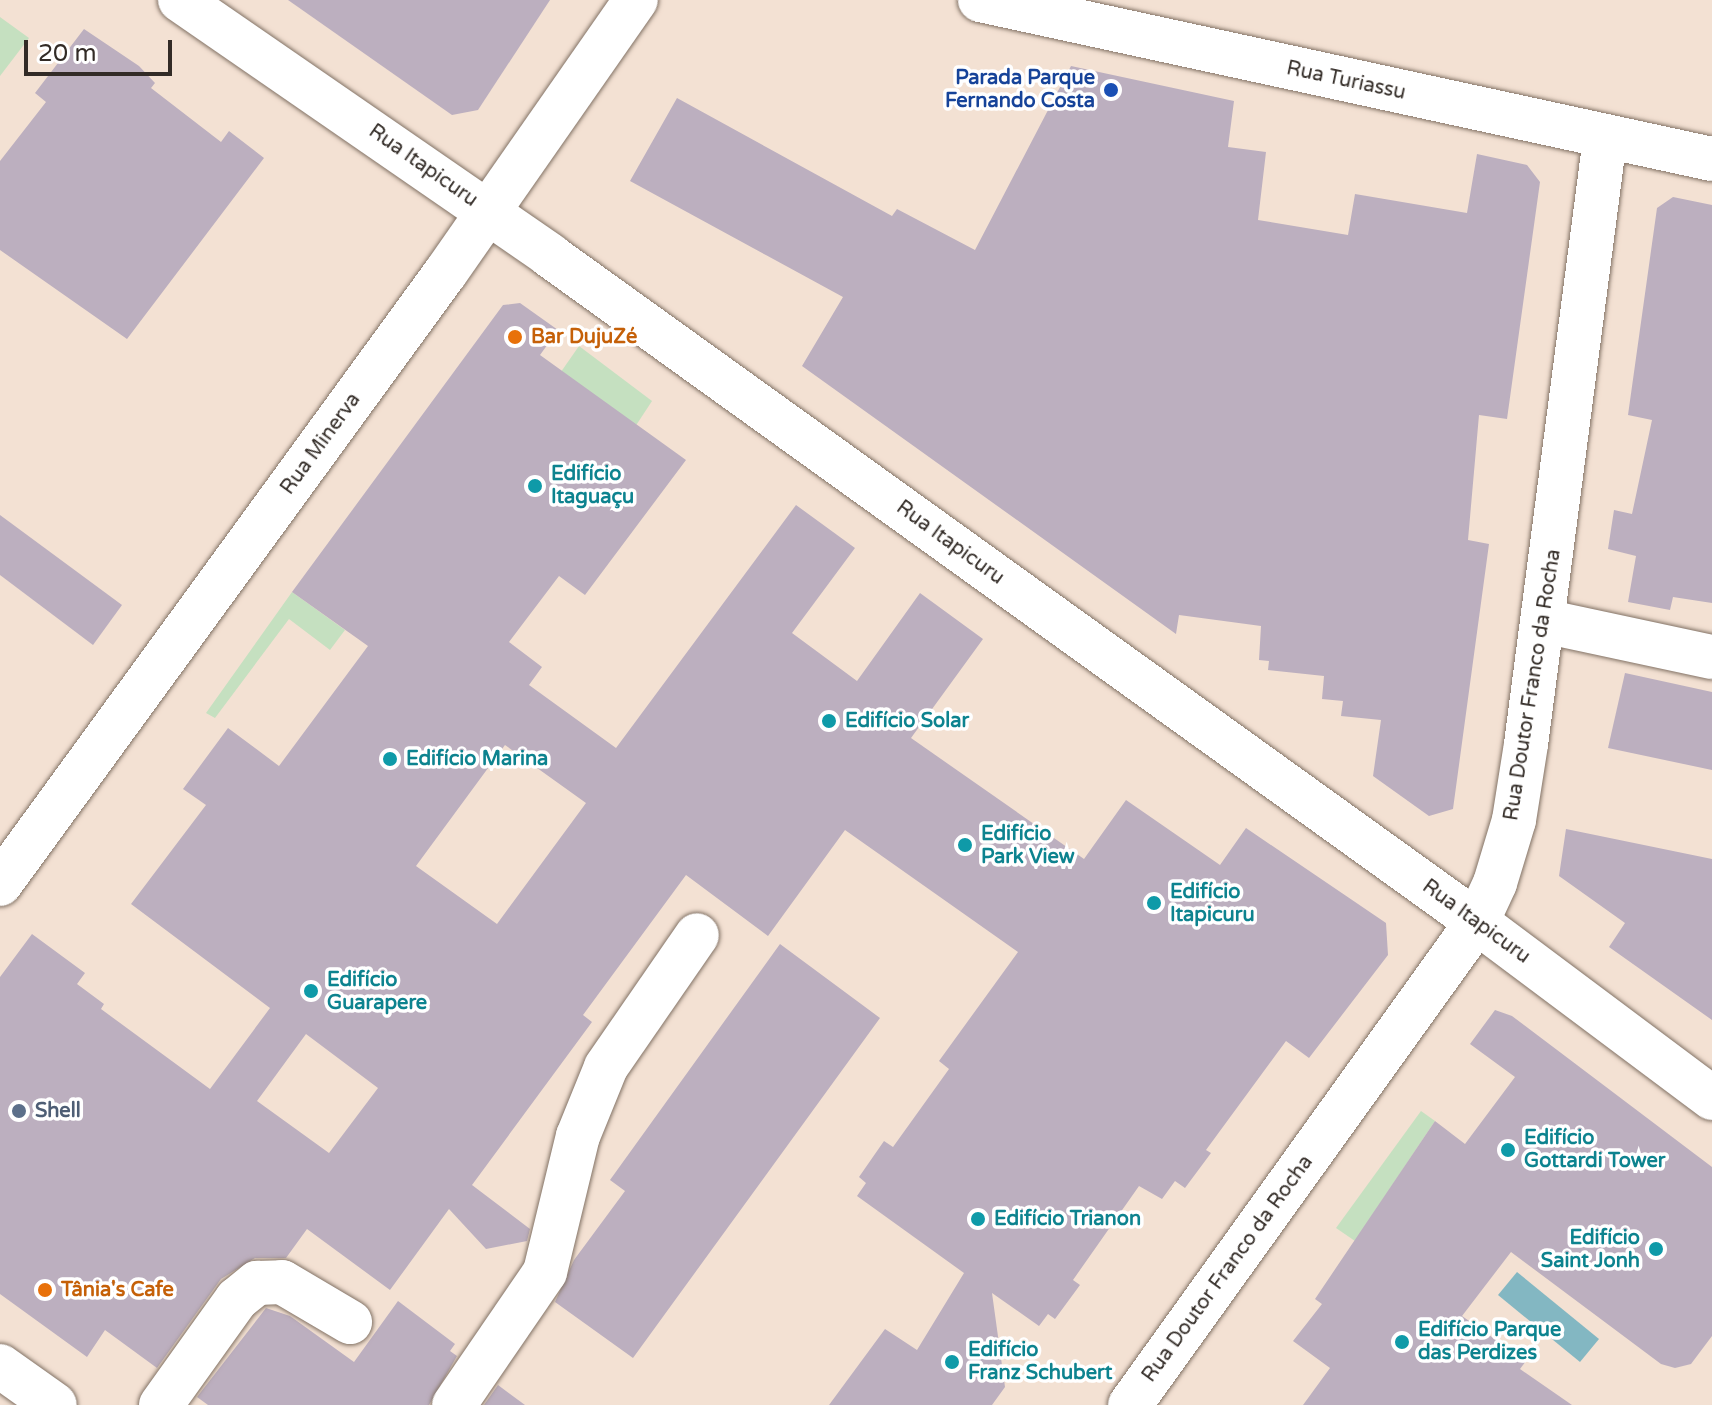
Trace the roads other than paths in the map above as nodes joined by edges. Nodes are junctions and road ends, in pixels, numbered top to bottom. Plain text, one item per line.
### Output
1 (180, 0) edge
2 (636, 0) edge
3 (980, 0) edge
4 (1605, 138) junction
5 (1712, 159) edge
6 (487, 211) junction
7 (1544, 621) junction
8 (1712, 657) edge
9 (0, 884) edge
10 (1477, 922) junction
11 (697, 935) dead end
12 (1712, 1098) edge
13 (350, 1322) dead end
14 (0, 1366) edge
15 (55, 1405) edge
16 (161, 1405) edge
17 (454, 1405) edge
18 (1130, 1405) edge

1 - 6 street, Rua Itapicuru
2 - 6 street, Rua Minerva
3 - 4 street, Rua Turiassu
4 - 5 street, Rua Turiassu
4 - 7 street, Rua Doutor Franco da Rocha
6 - 9 street, Rua Minerva
6 - 10 street, Rua Itapicuru
7 - 8 street
7 - 10 street, Rua Doutor Franco da Rocha
10 - 12 street, Rua Itapicuru
10 - 18 street, Rua Doutor Franco da Rocha
11 - 17 street
13 - 16 street
14 - 15 street

